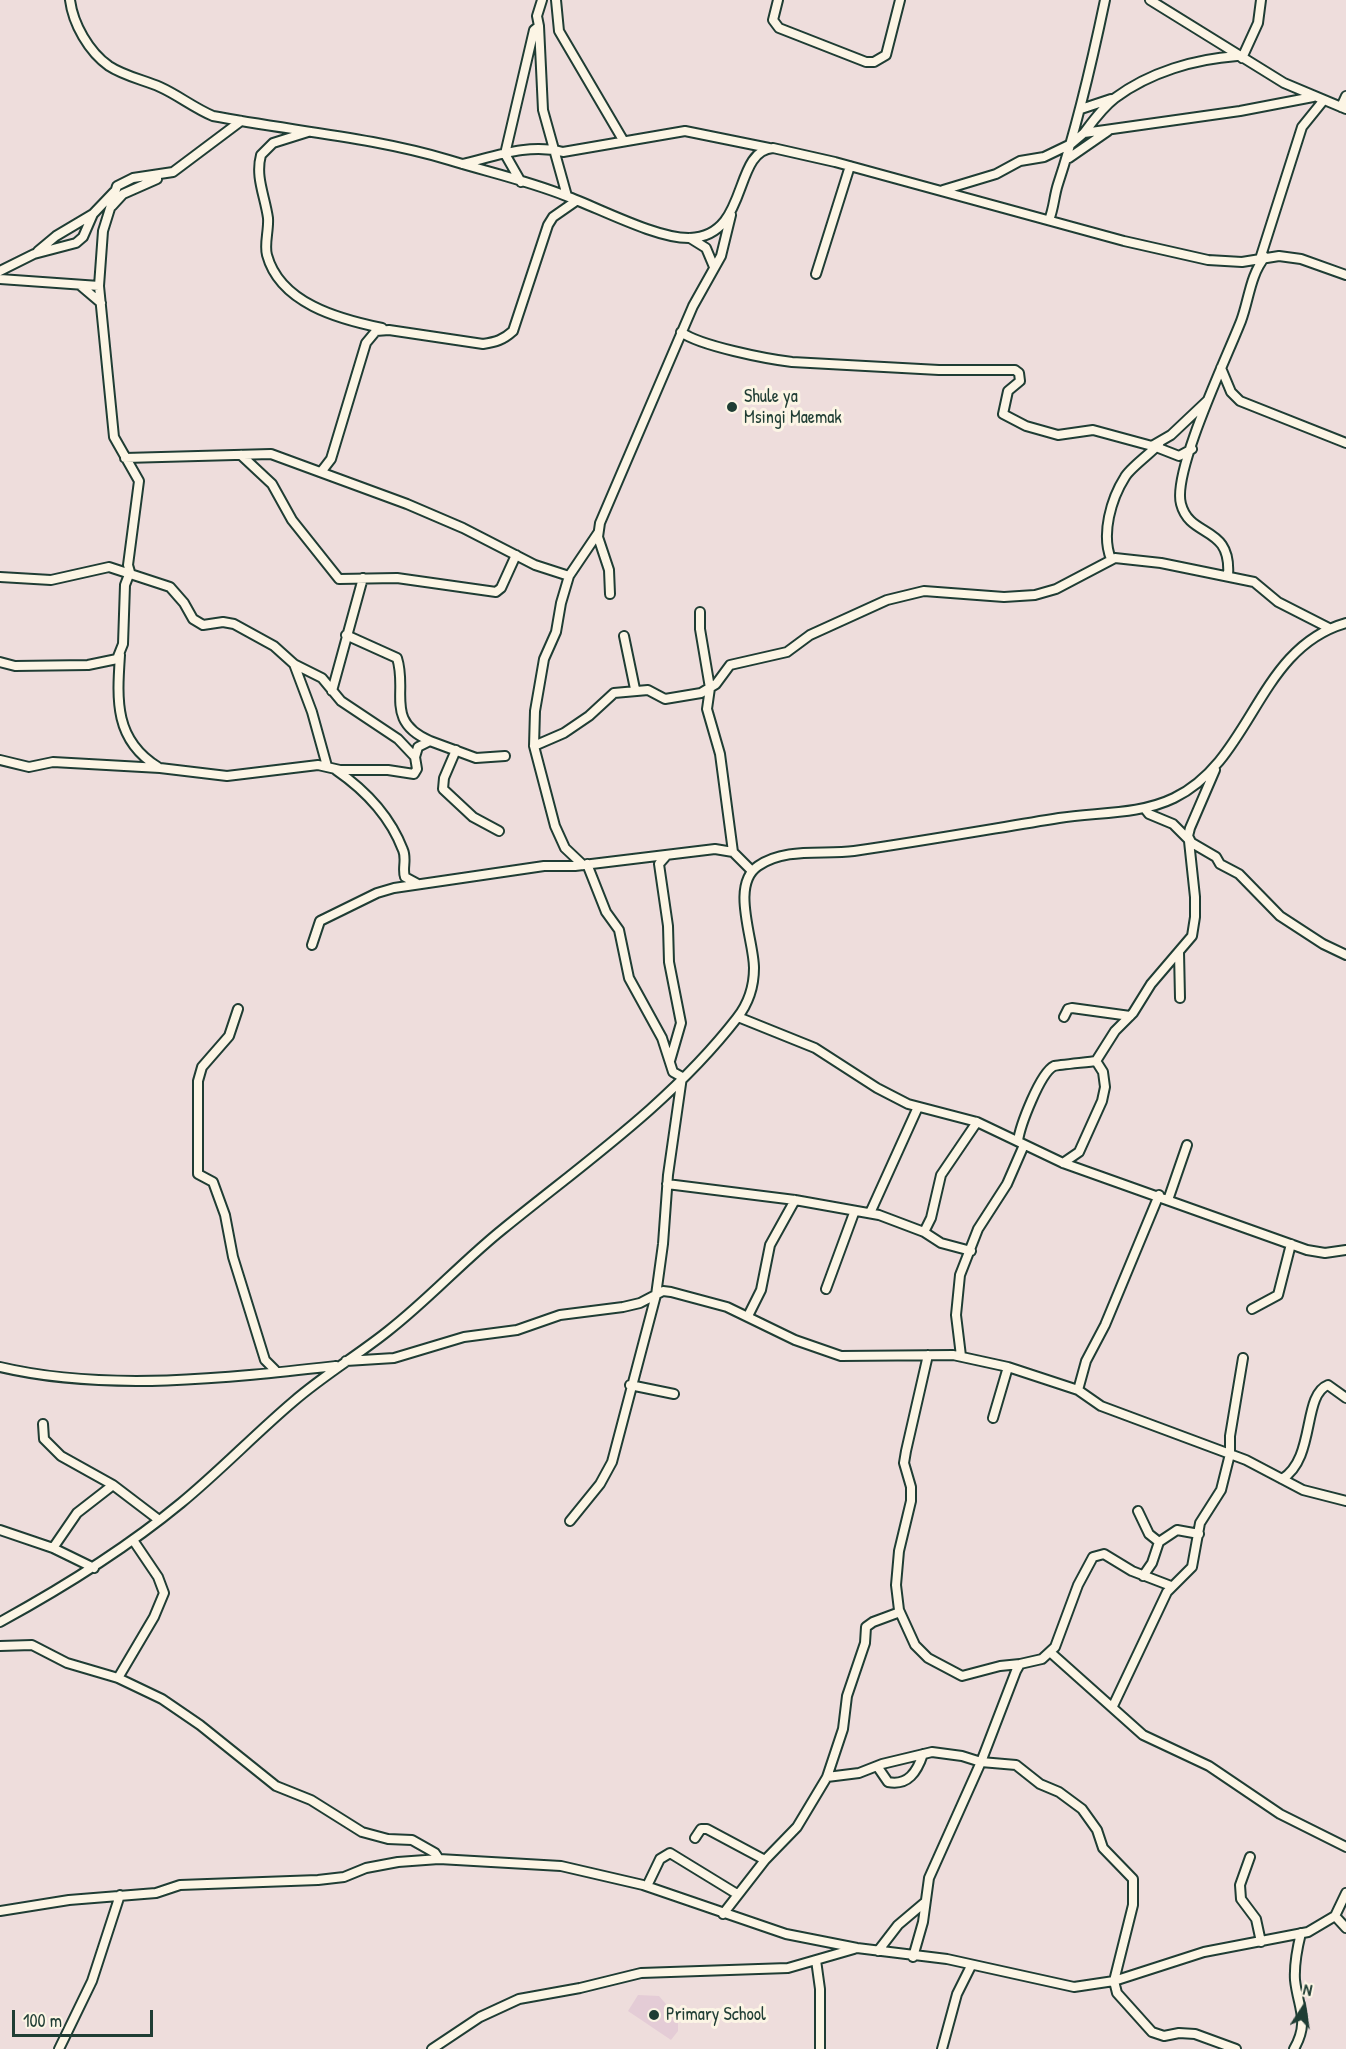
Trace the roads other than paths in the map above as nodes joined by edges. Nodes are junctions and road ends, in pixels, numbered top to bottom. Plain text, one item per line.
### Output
1 (70, 0) edge
2 (542, 0) edge
3 (556, 0) edge
4 (778, 0) edge
5 (900, 0) edge
6 (1105, 0) edge
7 (1150, 0) edge
8 (1261, 0) edge
9 (539, 26) junction
10 (1240, 57) junction
11 (1346, 96) edge
12 (1313, 97) junction
13 (1115, 98) junction
14 (1323, 101) junction
15 (1344, 108) edge
16 (1081, 110) junction
17 (241, 121) junction
18 (1109, 130) junction
19 (311, 131) junction
20 (1084, 133) junction
21 (623, 140) junction
22 (1071, 144) junction
23 (553, 148) junction
24 (769, 148) junction
25 (505, 154) junction
26 (1069, 158) junction
27 (462, 164) junction
28 (850, 166) junction
29 (173, 172) junction
30 (522, 182) junction
31 (114, 191) junction
32 (941, 191) junction
33 (567, 196) junction
34 (576, 201) junction
35 (112, 206) junction
36 (731, 213) junction
37 (93, 214) junction
38 (1049, 220) junction
39 (689, 238) junction
40 (34, 254) junction
41 (1263, 258) junction
42 (714, 267) junction
43 (0, 271) edge
44 (816, 274) dead end
45 (1346, 275) edge
46 (0, 279) edge
47 (81, 286) junction
48 (99, 286) junction
49 (101, 303) junction
50 (389, 330) junction
51 (681, 332) junction
52 (1221, 368) junction
53 (1207, 401) junction
54 (1346, 443) edge
55 (1157, 445) junction
56 (1191, 449) junction
57 (241, 454) junction
58 (125, 458) junction
59 (321, 472) junction
60 (598, 533) junction
61 (516, 555) junction
62 (1111, 559) junction
63 (130, 572) junction
64 (569, 576) junction
65 (1228, 576) junction
66 (0, 577) edge
67 (363, 579) junction
68 (610, 594) dead end
69 (700, 612) dead end
70 (1346, 623) edge
71 (1329, 628) junction
72 (346, 635) junction
73 (624, 636) dead end
74 (120, 655) junction
75 (0, 662) edge
76 (294, 664) junction
77 (710, 688) junction
78 (635, 689) junction
79 (332, 691) junction
80 (398, 739) junction
81 (430, 741) junction
82 (420, 744) junction
83 (534, 746) junction
84 (456, 750) junction
85 (505, 756) dead end
86 (415, 757) junction
87 (0, 760) edge
88 (160, 768) junction
89 (331, 768) junction
90 (1215, 770) junction
91 (1145, 809) junction
92 (500, 831) dead end
93 (1190, 842) junction
94 (733, 852) junction
95 (666, 856) junction
96 (585, 864) junction
97 (751, 870) junction
98 (420, 885) junction
99 (312, 945) dead end
100 (1179, 952) junction
101 (1346, 955) edge
102 (1180, 998) dead end
103 (238, 1009) dead end
104 (1130, 1016) junction
105 (738, 1017) junction
106 (1064, 1017) dead end
107 (1096, 1061) junction
108 (670, 1063) junction
109 (682, 1077) junction
110 (918, 1107) junction
111 (977, 1122) junction
112 (1021, 1143) junction
113 (1187, 1145) dead end
114 (1063, 1163) junction
115 (668, 1184) junction
116 (1159, 1195) junction
117 (795, 1200) junction
118 (1168, 1200) junction
119 (854, 1213) junction
120 (870, 1213) junction
121 (924, 1232) junction
122 (1291, 1244) junction
123 (1346, 1250) edge
124 (971, 1251) junction
125 (826, 1289) dead end
126 (656, 1295) junction
127 (1252, 1309) dead end
128 (748, 1316) junction
129 (928, 1355) junction
130 (961, 1356) junction
131 (1243, 1358) dead end
132 (341, 1363) junction
133 (0, 1367) edge
134 (1008, 1367) junction
135 (275, 1370) junction
136 (630, 1385) junction
137 (1078, 1390) junction
138 (674, 1394) dead end
139 (1346, 1398) edge
140 (993, 1418) dead end
141 (43, 1424) dead end
142 (1230, 1454) junction
143 (1282, 1479) junction
144 (113, 1485) junction
145 (1346, 1501) edge
146 (1138, 1511) dead end
147 (159, 1520) junction
148 (570, 1521) dead end
149 (0, 1530) edge
150 (1199, 1534) junction
151 (133, 1540) junction
152 (1159, 1542) junction
153 (53, 1548) junction
154 (94, 1568) junction
155 (1143, 1576) junction
156 (1171, 1586) junction
157 (900, 1612) junction
158 (0, 1622) edge
159 (0, 1646) edge
160 (1050, 1652) junction
161 (1020, 1664) junction
162 (118, 1678) junction
163 (1113, 1706) junction
164 (923, 1754) junction
165 (981, 1762) junction
166 (877, 1766) junction
167 (827, 1777) junction
168 (695, 1838) dead end
169 (1346, 1847) edge
170 (1250, 1857) dead end
171 (439, 1859) junction
172 (765, 1860) junction
173 (647, 1886) junction
174 (1346, 1893) edge
175 (737, 1894) junction
176 (120, 1895) junction
177 (924, 1903) junction
178 (0, 1911) edge
179 (723, 1914) junction
180 (1335, 1916) junction
181 (1346, 1928) edge
182 (1300, 1933) junction
183 (1261, 1942) junction
184 (857, 1948) junction
185 (878, 1951) junction
186 (914, 1957) junction
187 (816, 1960) junction
188 (971, 1966) junction
189 (1114, 1980) junction
190 (440, 2045) edge
191 (59, 2049) edge
192 (432, 2049) edge
193 (820, 2049) edge
194 (942, 2049) edge
195 (1236, 2049) edge
196 (1294, 2049) edge

1 - 17 street
2 - 9 street
3 - 21 street
4 - 5 street
6 - 16 street
7 - 10 street
8 - 10 street
9 - 23 street
9 - 25 street
10 - 12 street
10 - 13 street
11 - 15 street
12 - 14 street
12 - 18 street
13 - 16 street
13 - 20 street
14 - 15 street
14 - 41 street
16 - 22 street
17 - 19 street
17 - 29 street
18 - 20 street
18 - 26 street
19 - 27 street
19 - 50 street
20 - 22 street
21 - 23 street
21 - 24 street
22 - 26 street
22 - 32 street
23 - 25 street
23 - 33 street
24 - 28 street
24 - 36 street
25 - 27 street
25 - 30 street
26 - 38 street
27 - 30 street
28 - 32 street
28 - 44 street
29 - 31 street
29 - 35 street
30 - 33 street
31 - 35 street
31 - 37 street
32 - 38 street
33 - 34 street
34 - 39 street
34 - 50 street
35 - 48 street
36 - 39 street
36 - 42 street
37 - 40 street
37 - 40 street
38 - 41 street
39 - 42 street
40 - 43 street
41 - 45 street
41 - 52 street
42 - 51 street
46 - 47 street
47 - 48 street
47 - 49 street
48 - 49 street
49 - 58 street
50 - 59 street
51 - 55 street
51 - 60 street
52 - 53 street
52 - 54 street
53 - 55 street
53 - 56 street
55 - 56 street
55 - 62 street
56 - 65 street
57 - 58 street
57 - 59 street
57 - 67 street
58 - 63 street
59 - 61 street
60 - 64 street
60 - 68 street
61 - 64 street
61 - 67 street
62 - 65 street
62 - 77 street
63 - 66 street
63 - 74 street
63 - 76 street
64 - 83 street
65 - 71 street
67 - 72 street
69 - 77 street
70 - 71 street
71 - 90 street
72 - 79 street
72 - 81 street
73 - 78 street
74 - 75 street
74 - 88 street
76 - 79 street
76 - 89 street
77 - 78 street
77 - 94 street
78 - 83 street
79 - 80 street
80 - 82 street
80 - 86 street
81 - 82 street
81 - 84 street
82 - 86 street
83 - 96 street
84 - 85 street
84 - 92 street
86 - 89 street
87 - 88 street
88 - 89 street
89 - 98 street
90 - 91 street
90 - 93 street
91 - 93 street
91 - 97 street
93 - 100 street
93 - 101 street
94 - 95 street
94 - 97 street
95 - 96 street
95 - 108 street
96 - 98 street
96 - 108 street
97 - 105 street
98 - 99 street
100 - 102 street
100 - 104 street
103 - 135 street
104 - 106 street
104 - 107 street
105 - 109 street
105 - 110 street
107 - 112 street
107 - 114 street
108 - 109 street
109 - 115 street
109 - 132 street
110 - 111 street
110 - 120 street
111 - 112 street
111 - 121 street
112 - 114 street
112 - 124 street
113 - 118 street
114 - 116 street
115 - 117 street
115 - 126 street
116 - 118 street
116 - 137 street
117 - 119 street
117 - 128 street
118 - 122 street
119 - 120 street
119 - 125 street
120 - 121 street
121 - 124 street
122 - 123 street
122 - 127 street
124 - 130 street
126 - 128 street
126 - 132 street
126 - 136 street
128 - 129 street
129 - 130 street
129 - 157 street
130 - 134 street
131 - 142 street
132 - 135 street
132 - 147 street
133 - 135 street
134 - 137 street
134 - 140 street
136 - 138 street
136 - 148 street
137 - 142 street
139 - 143 street
141 - 144 street
142 - 143 street
142 - 150 street
143 - 145 street
144 - 147 street
144 - 153 street
146 - 152 street
147 - 151 street
149 - 153 street
150 - 152 street
150 - 156 street
151 - 154 street
151 - 162 street
152 - 155 street
153 - 154 street
154 - 158 street
155 - 156 street
155 - 160 street
156 - 163 street
157 - 161 street
157 - 167 street
159 - 162 street
160 - 161 street
160 - 163 street
161 - 165 street
162 - 171 street
163 - 169 street
164 - 165 street
164 - 166 street
164 - 166 street
165 - 177 street
165 - 189 street
166 - 167 street
167 - 172 street
168 - 172 street
170 - 183 street
171 - 173 street
171 - 176 street
172 - 175 street
173 - 175 street
173 - 179 street
174 - 180 street
175 - 179 street
176 - 178 street
176 - 191 street
177 - 185 street
177 - 186 street
179 - 184 street
180 - 181 street
180 - 182 street
182 - 183 street
182 - 196 street
183 - 189 street
184 - 185 street
184 - 187 street
185 - 186 street
186 - 188 street
187 - 190 street
187 - 193 street
188 - 189 street
188 - 194 street
189 - 195 street
190 - 192 street

